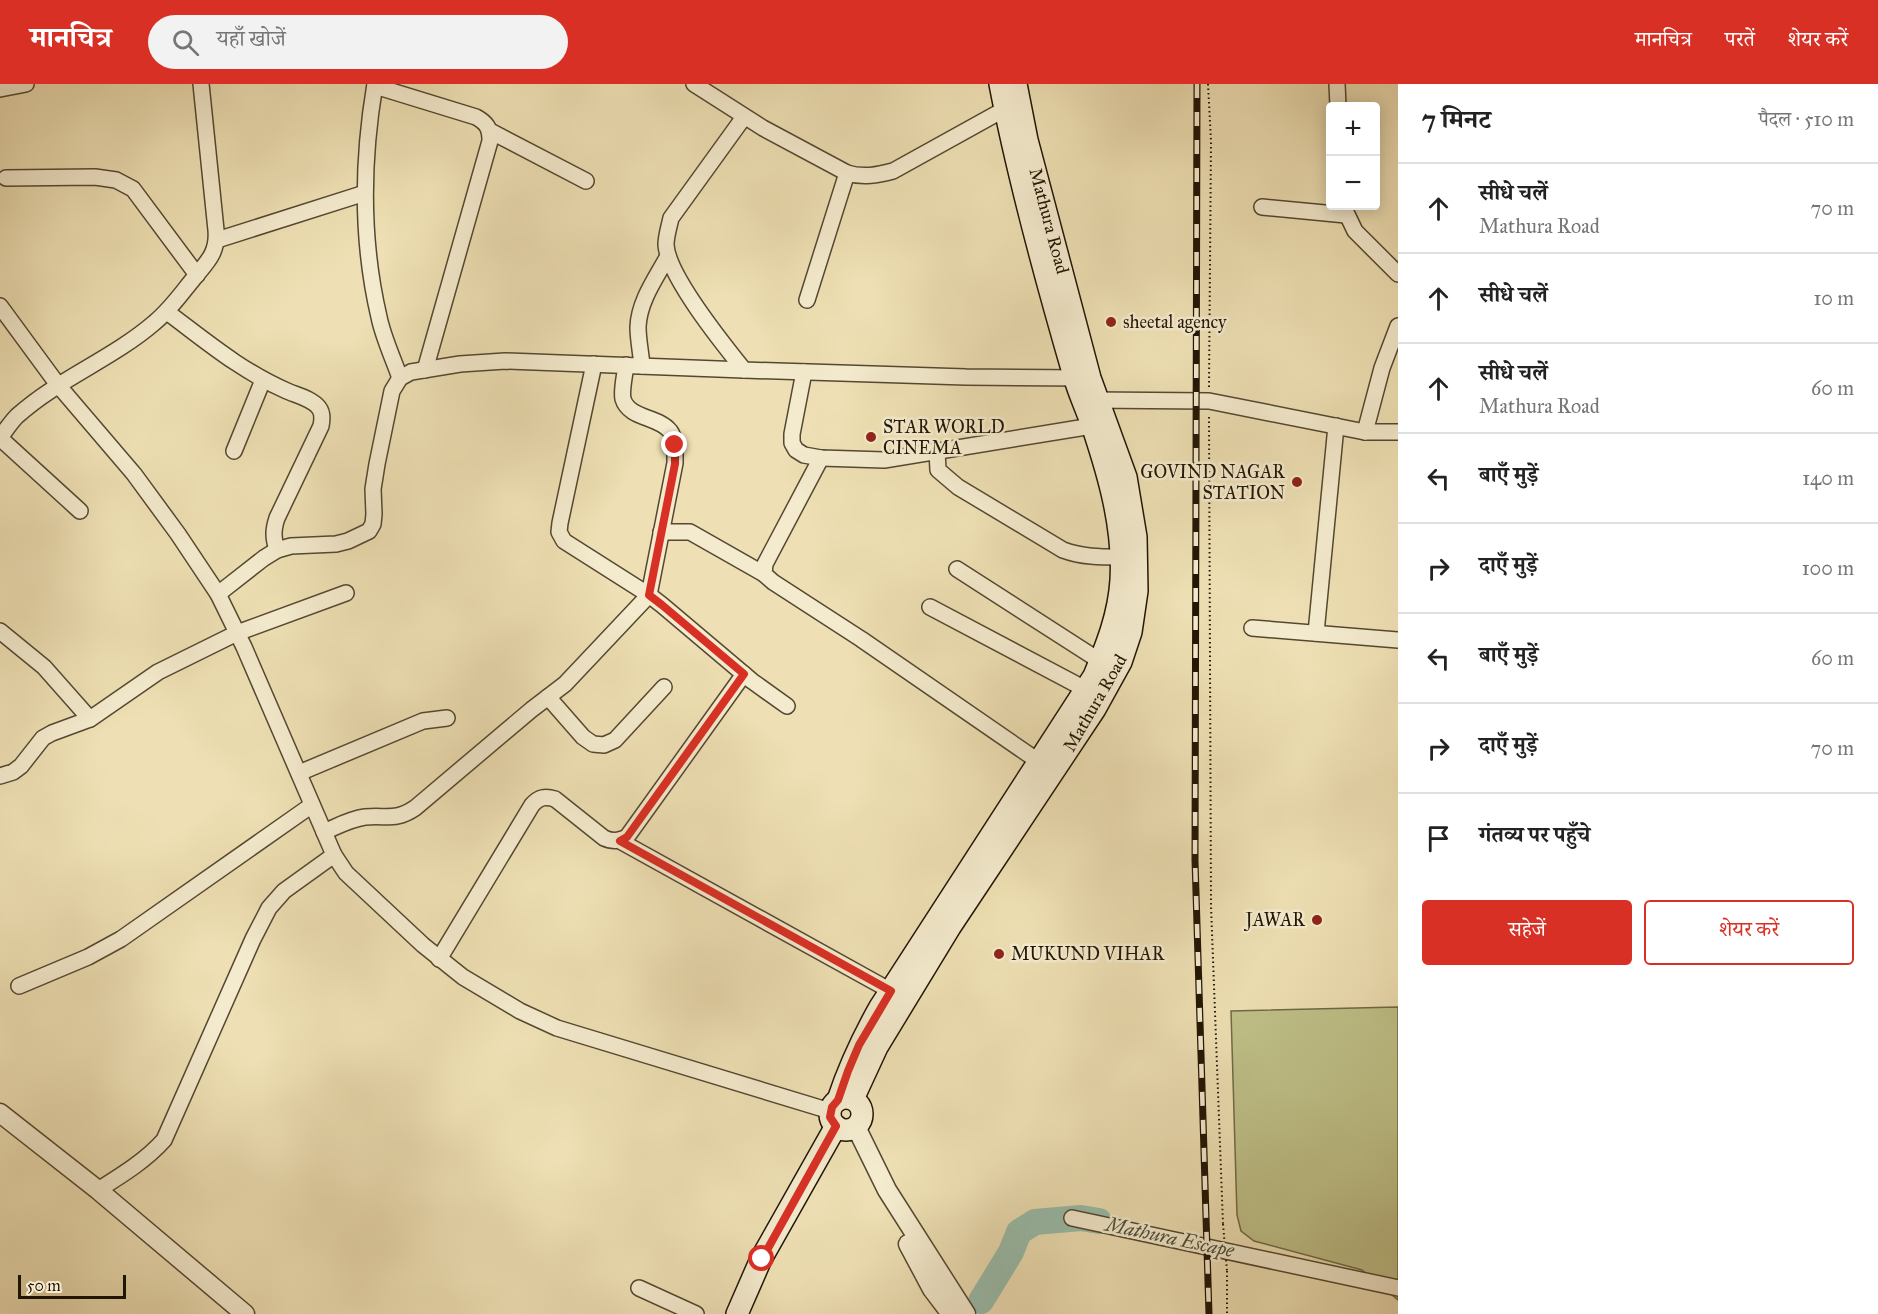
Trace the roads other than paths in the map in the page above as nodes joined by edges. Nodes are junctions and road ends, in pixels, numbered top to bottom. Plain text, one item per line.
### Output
1 (26, 84) edge
2 (201, 84) edge
3 (694, 84) edge
4 (1000, 84) edge
5 (1016, 84) edge
6 (1337, 84) edge
7 (375, 85) edge
8 (0, 89) edge
9 (1338, 102) edge
10 (1005, 109) junction
11 (744, 117) junction
12 (490, 131) junction
13 (847, 173) junction
14 (6, 178) dead end
15 (586, 181) dead end
16 (365, 193) junction
17 (1262, 207) dead end
18 (1326, 209) edge
19 (1344, 210) edge
20 (217, 240) junction
21 (668, 256) junction
22 (1398, 274) edge
23 (197, 275) junction
24 (807, 300) dead end
25 (0, 306) edge
26 (167, 312) junction
27 (1398, 326) edge
28 (594, 364) junction
29 (626, 365) junction
30 (642, 366) junction
31 (425, 370) junction
32 (744, 370) junction
33 (804, 372) junction
34 (400, 378) junction
35 (1083, 378) junction
36 (263, 380) junction
37 (58, 385) junction
38 (1090, 400) junction
39 (1092, 426) junction
40 (1336, 426) junction
41 (1365, 432) junction
42 (1398, 432) edge
43 (0, 438) edge
44 (234, 451) dead end
45 (937, 452) junction
46 (821, 458) junction
47 (80, 511) dead end
48 (661, 532) junction
49 (277, 550) junction
50 (1120, 557) junction
51 (957, 569) dead end
52 (764, 574) junction
53 (346, 593) dead end
54 (218, 594) junction
55 (649, 595) junction
56 (930, 607) dead end
57 (1252, 628) dead end
58 (0, 631) edge
59 (237, 633) junction
60 (1316, 633) junction
61 (1398, 640) edge
62 (1100, 661) junction
63 (744, 674) junction
64 (664, 687) dead end
65 (1085, 689) junction
66 (548, 698) junction
67 (788, 706) dead end
68 (447, 718) dead end
69 (90, 719) junction
70 (1038, 761) junction
71 (298, 773) junction
72 (0, 776) edge
73 (312, 805) junction
74 (324, 832) junction
75 (620, 841) junction
76 (334, 855) junction
77 (954, 905) junction
78 (439, 959) junction
79 (19, 986) dead end
80 (891, 991) junction
81 (0, 1113) edge
82 (843, 1115) junction
83 (98, 1190) junction
84 (1072, 1218) dead end
85 (1398, 1287) edge
86 (639, 1288) dead end
87 (245, 1314) edge
88 (696, 1314) edge
89 (737, 1314) edge
90 (951, 1314) edge
91 (966, 1314) edge

1 - 8 street
2 - 20 street
3 - 11 street
4 - 10 main road
5 - 35 main road, Mathura Road
6 - 9 street
7 - 12 street
7 - 16 street
10 - 13 street
10 - 35 main road
11 - 13 street
11 - 21 street
12 - 15 street
12 - 31 street
13 - 24 street
14 - 23 street
16 - 20 street
16 - 34 street
17 - 18 street
19 - 22 street
20 - 23 street
21 - 30 street
21 - 32 street
23 - 26 street
25 - 37 street
26 - 36 street
26 - 37 street
27 - 41 street
28 - 29 street
28 - 31 street
28 - 55 street
29 - 30 street
29 - 48 street
30 - 32 street
31 - 34 street
32 - 33 street
33 - 35 street
33 - 46 street
34 - 49 street
35 - 38 main road
36 - 44 street
36 - 49 street
37 - 43 street
37 - 54 street
38 - 39 main road, Mathura Road
38 - 40 street
38 - 77 main road, Mathura Road
39 - 45 street
39 - 50 main road, Mathura Road
40 - 41 street
40 - 60 street
41 - 42 street
43 - 47 street
45 - 46 street
45 - 50 street
46 - 52 street
48 - 52 street
48 - 55 street
49 - 54 street
50 - 62 main road, Mathura Road
51 - 62 street
52 - 70 street
53 - 59 street
54 - 59 street
55 - 63 street
55 - 66 street
56 - 65 street
57 - 60 street
58 - 69 street
59 - 69 street
59 - 71 street
60 - 61 street
62 - 65 main road, Mathura Road
63 - 67 street
63 - 75 street
64 - 66 street
65 - 70 main road, Mathura Road
66 - 74 street
68 - 71 street
69 - 72 street
70 - 77 main road, Mathura Road
71 - 73 street
73 - 74 street
73 - 79 street
74 - 76 street
75 - 78 street
75 - 80 street
76 - 78 street
76 - 83 street
77 - 80 main road, Mathura Road
77 - 82 main road, Mathura Road
78 - 82 street
80 - 82 main road, Mathura Road
81 - 83 street
82 - 89 main road, Mathura Road
82 - 90 street
82 - 91 street
83 - 87 street
84 - 85 street
86 - 88 street

